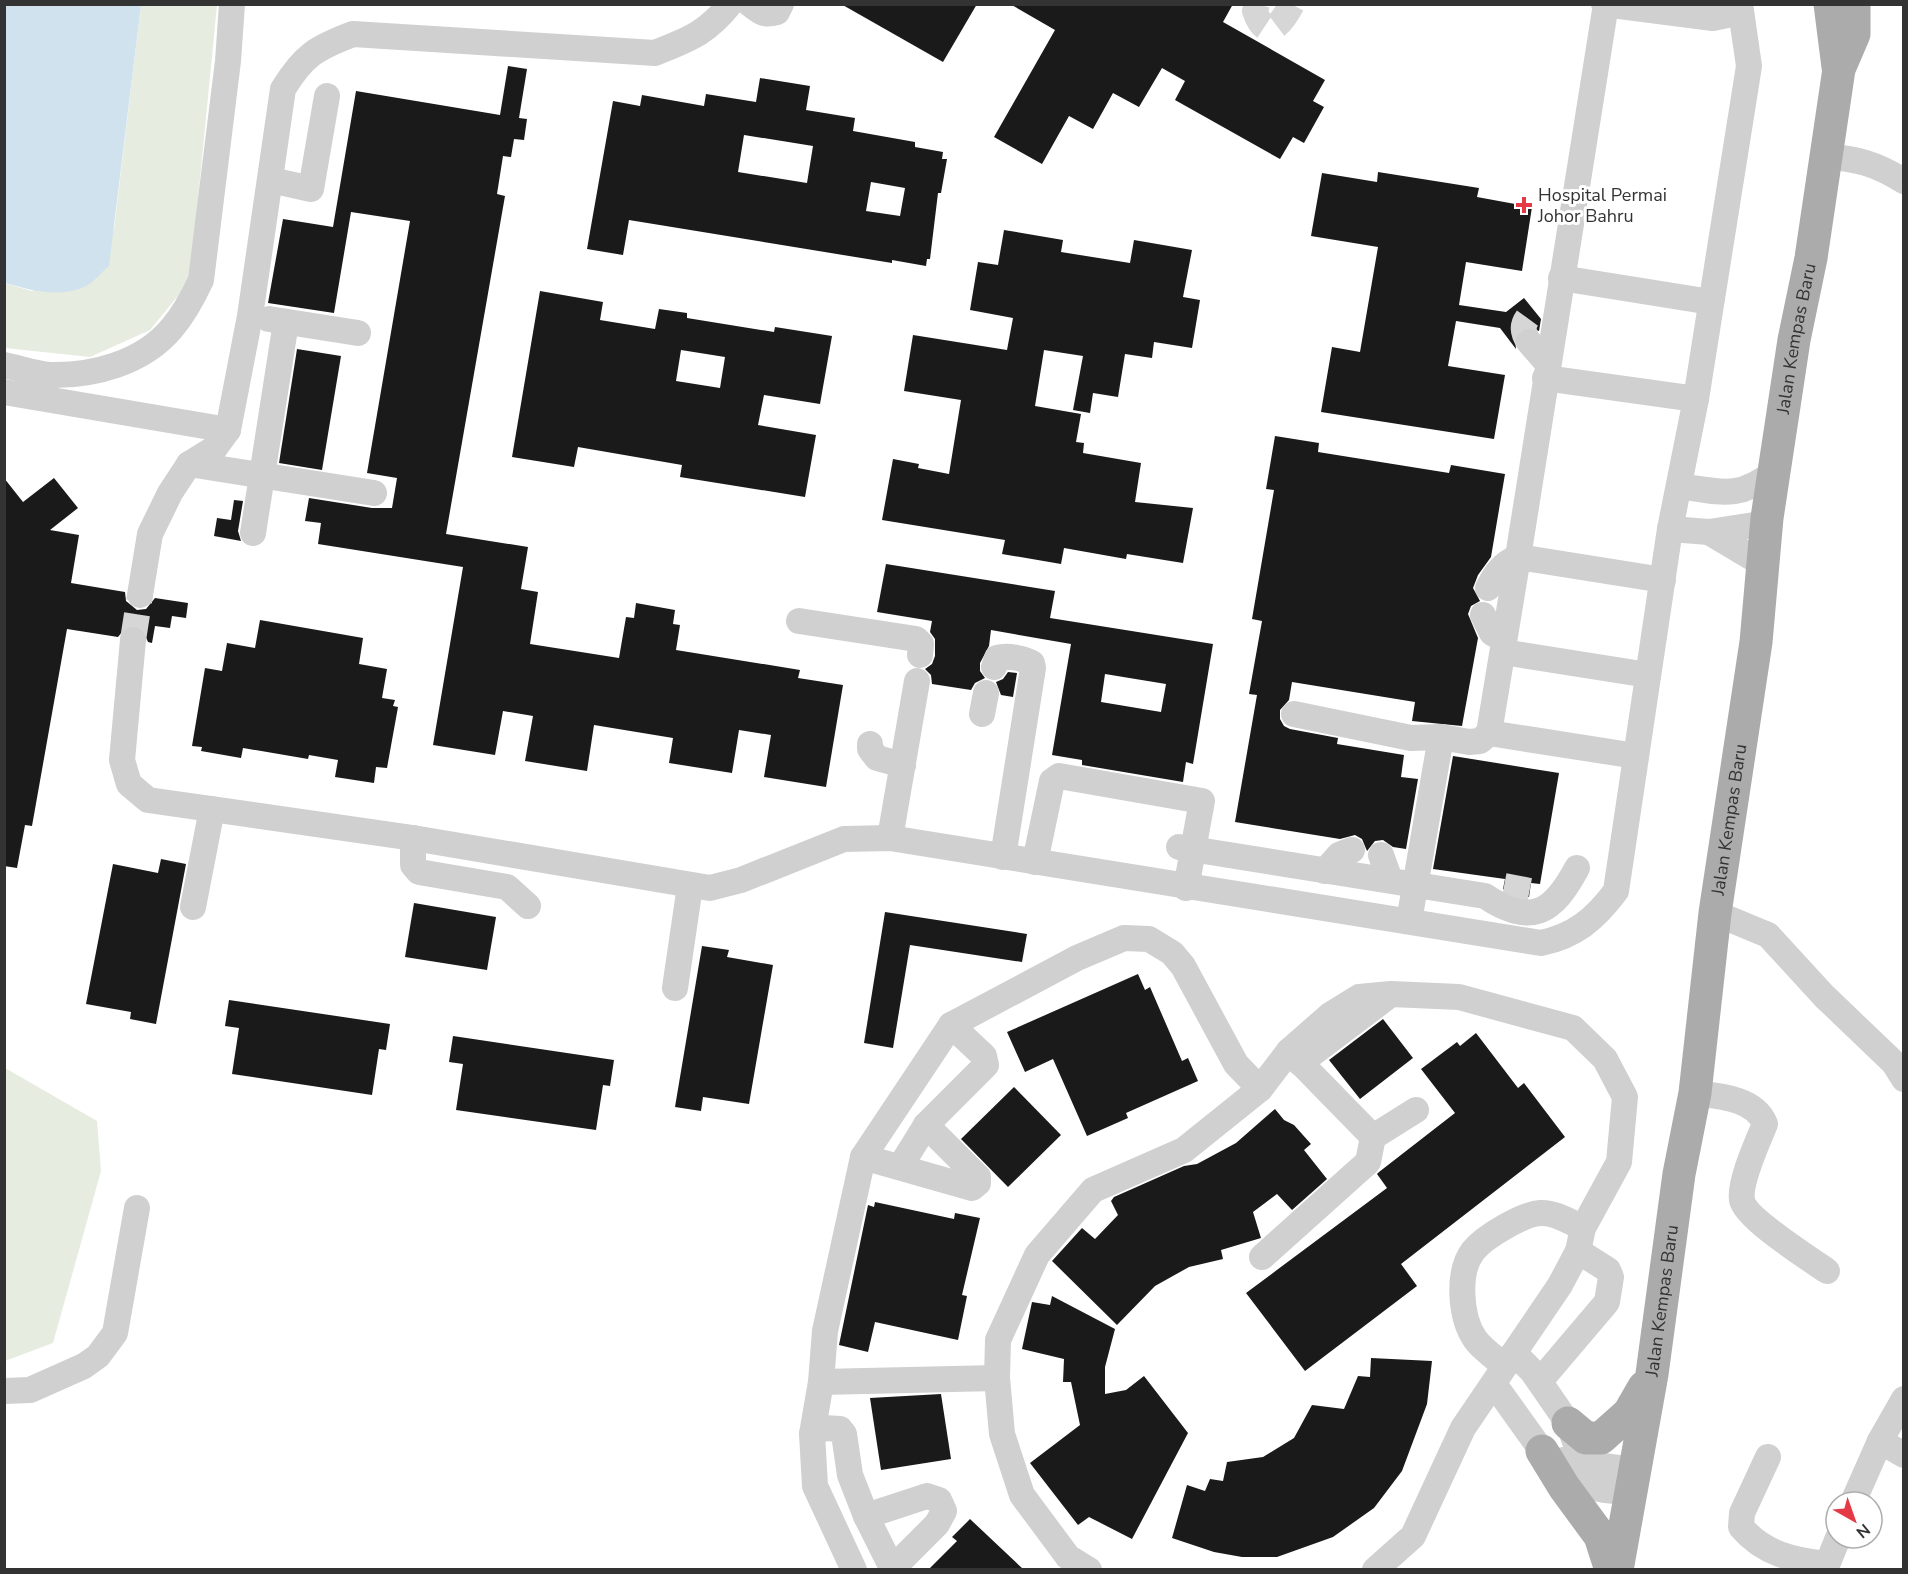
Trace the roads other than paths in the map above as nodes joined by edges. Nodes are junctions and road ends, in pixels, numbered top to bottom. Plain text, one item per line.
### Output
1 (232, 4) edge
2 (730, 4) edge
3 (750, 4) edge
4 (781, 4) edge
5 (1830, 4) edge
6 (1854, 4) edge
7 (1605, 5) edge
8 (1740, 8) edge
9 (1839, 69) junction
10 (327, 96) dead end
11 (1824, 156) junction
12 (271, 180) junction
13 (1904, 181) edge
14 (1560, 285) junction
15 (1711, 302) junction
16 (1534, 311) tunnel mouth
17 (250, 316) junction
18 (286, 322) junction
19 (358, 333) dead end
20 (1529, 342) tunnel mouth
21 (4, 365) edge
22 (1547, 371) junction
23 (4, 392) edge
24 (1696, 399) junction
25 (228, 430) junction
26 (189, 464) junction
27 (1774, 472) junction
28 (262, 476) junction
29 (1679, 486) junction
30 (374, 493) dead end
31 (1716, 493) junction
32 (1767, 522) junction
33 (1670, 529) junction
34 (253, 532) dead end
35 (1709, 532) junction
36 (1518, 558) junction
37 (1761, 563) junction
38 (1663, 580) junction
39 (1488, 588) dead end
40 (140, 595) tunnel mouth
41 (1483, 615) dead end
42 (799, 621) dead end
43 (133, 640) tunnel mouth
44 (1504, 646) junction
45 (920, 655) dead end
46 (994, 667) dead end
47 (1648, 675) junction
48 (917, 681) dead end
49 (1294, 714) dead end
50 (1489, 733) junction
51 (1442, 737) junction
52 (870, 744) dead end
53 (1636, 756) junction
54 (904, 759) junction
55 (212, 809) junction
56 (413, 838) junction
57 (890, 838) junction
58 (1186, 848) junction
59 (1352, 850) dead end
60 (512, 855) junction
61 (1381, 855) dead end
62 (1003, 857) junction
63 (1035, 862) junction
64 (1577, 868) dead end
65 (1325, 871) junction
66 (1390, 880) junction
67 (1415, 885) junction
68 (690, 886) junction
69 (507, 887) junction
70 (1186, 888) junction
71 (528, 906) dead end
72 (193, 907) dead end
73 (1715, 913) junction
74 (1408, 921) junction
75 (675, 988) dead end
76 (951, 1025) junction
77 (1294, 1057) junction
78 (1904, 1079) edge
79 (1260, 1089) junction
80 (1695, 1093) junction
81 (1416, 1110) dead end
82 (927, 1125) junction
83 (1373, 1137) junction
84 (863, 1157) junction
85 (900, 1167) junction
86 (137, 1208) dead end
87 (1581, 1240) junction
88 (1262, 1257) dead end
89 (1827, 1271) dead end
90 (1504, 1368) junction
91 (1652, 1374) junction
92 (997, 1378) junction
93 (1540, 1381) junction
94 (822, 1382) junction
95 (4, 1392) edge
96 (1903, 1401) edge
97 (812, 1434) junction
98 (1880, 1441) junction
99 (1563, 1445) junction
100 (1904, 1455) edge
101 (1768, 1457) dead end
102 (1632, 1481) junction
103 (1858, 1490) edge
104 (866, 1516) junction
105 (1833, 1550) edge
106 (1826, 1567) edge
107 (854, 1569) edge
108 (892, 1569) edge
109 (1089, 1569) edge
110 (1374, 1569) edge
111 (1611, 1569) edge
112 (1617, 1569) edge

1 - 21 street
2 - 12 street
3 - 4 street
5 - 9 main road, Jalan Kempas Baru
6 - 9 main road, Jalan Kempas Baru
7 - 8 street
7 - 14 street
8 - 15 street
9 - 11 main road, Jalan Kempas Baru
10 - 12 street
11 - 13 street
11 - 27 main road, Jalan Kempas Baru
12 - 17 street
14 - 15 street
14 - 16 street
14 - 22 street
15 - 24 street
17 - 18 street
17 - 25 street
18 - 19 street
18 - 28 street
20 - 22 street
22 - 24 street
22 - 36 street
23 - 25 street
24 - 29 street
25 - 26 street
26 - 28 street
26 - 40 street
27 - 31 street
27 - 32 main road, Jalan Kempas Baru
28 - 30 street
28 - 34 street
29 - 31 street
29 - 33 street
31 - 32 street
32 - 35 street
32 - 37 main road, Jalan Kempas Baru
33 - 35 street
33 - 38 street
35 - 37 street
36 - 38 street
36 - 39 street
36 - 44 street
37 - 73 main road, Jalan Kempas Baru
38 - 47 street
41 - 44 street
42 - 45 street
43 - 55 street
44 - 47 street
44 - 50 street
46 - 62 street
47 - 53 street
48 - 54 street
49 - 51 street
50 - 51 street
50 - 53 street
51 - 67 street
52 - 54 street
53 - 74 street
54 - 57 street
55 - 56 street
55 - 72 street
56 - 60 street
56 - 69 street
57 - 62 street
57 - 68 street
58 - 63 street
58 - 65 street
58 - 70 street
59 - 65 street
60 - 68 street
60 - 69 street
61 - 66 street
62 - 63 street
63 - 70 street
64 - 67 street
65 - 66 street
66 - 67 street
67 - 74 street
68 - 75 street
69 - 71 street
70 - 74 street
73 - 78 street
73 - 80 main road, Jalan Kempas Baru
76 - 79 street
76 - 82 street
76 - 84 street
77 - 79 street
77 - 83 street
77 - 87 street
79 - 92 street
80 - 89 street
80 - 91 main road, Jalan Kempas Baru
81 - 83 street
82 - 85 street
82 - 85 street
83 - 88 street
84 - 85 street
84 - 94 street
86 - 95 street
87 - 90 street
87 - 90 street
87 - 93 street
90 - 93 street
90 - 99 street
90 - 110 street
91 - 99 main road
91 - 102 main road, Jalan Kempas Baru
92 - 94 street
92 - 109 street
93 - 99 street
94 - 97 street
96 - 98 street
97 - 104 street
97 - 107 street
98 - 100 street
98 - 103 street
99 - 102 street
99 - 111 main road
101 - 106 street
102 - 112 main road, Jalan Kempas Baru
104 - 108 street
104 - 108 street
105 - 106 street

